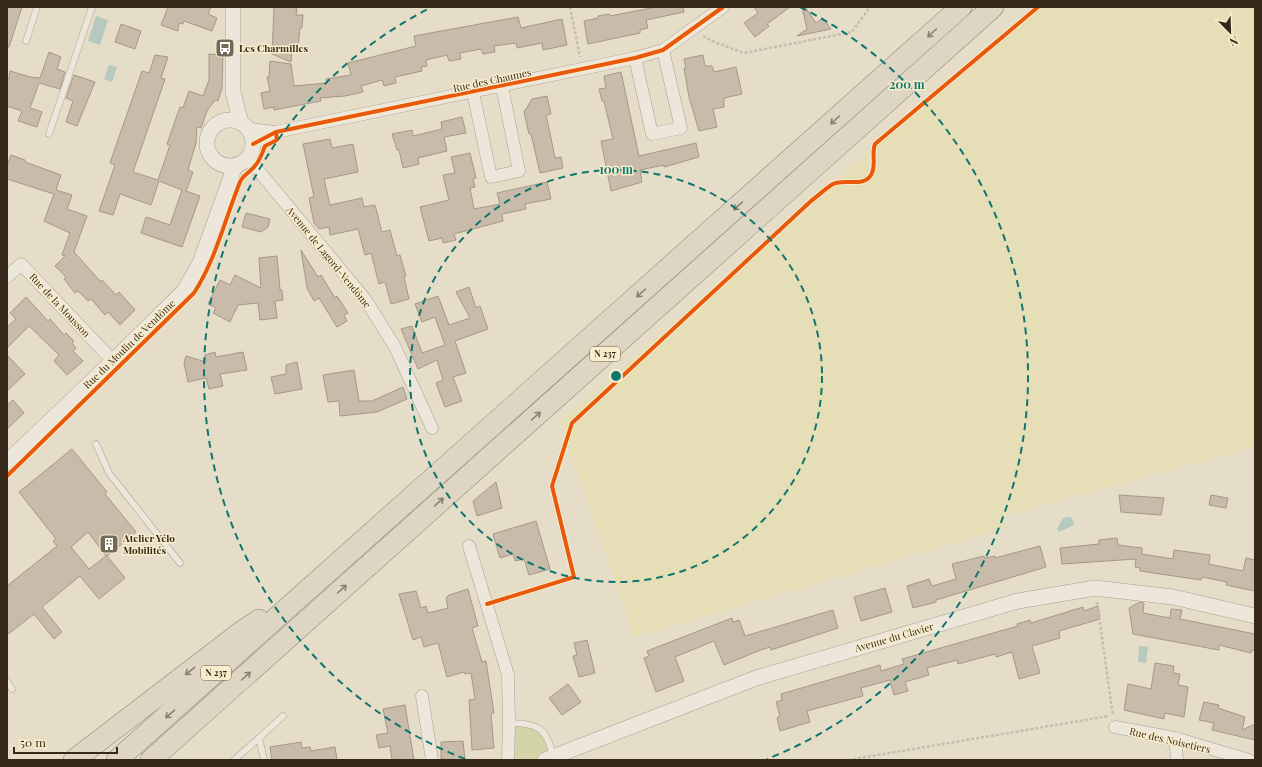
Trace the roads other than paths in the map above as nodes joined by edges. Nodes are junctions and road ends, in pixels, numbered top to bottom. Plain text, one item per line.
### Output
1 (37, 7) edge
2 (92, 7) edge
3 (233, 7) edge
4 (722, 7) edge
5 (961, 7) edge
6 (992, 7) edge
7 (26, 41) dead end
8 (663, 50) junction
9 (635, 58) junction
10 (502, 86) junction
11 (233, 92) junction
12 (473, 92) junction
13 (221, 122) junction
14 (245, 126) junction
15 (276, 132) junction
16 (49, 134) dead end
17 (250, 151) junction
18 (218, 163) junction
19 (235, 166) junction
20 (222, 206) junction
21 (7, 277) edge
22 (113, 361) junction
23 (432, 428) dead end
24 (96, 444) dead end
25 (7, 462) edge
26 (469, 546) dead end
27 (180, 563) dead end
28 (314, 586) junction
29 (1255, 616) edge
30 (7, 681) edge
31 (12, 689) dead end
32 (422, 696) dead end
33 (217, 702) junction
34 (283, 716) dead end
35 (1114, 721) road end
36 (509, 723) junction
37 (259, 738) junction
38 (1175, 738) junction
39 (549, 758) edge
40 (74, 760) edge
41 (117, 760) edge
42 (151, 760) edge
43 (170, 760) edge
44 (234, 760) edge
45 (264, 760) edge
46 (432, 760) edge
47 (508, 760) edge
48 (1177, 760) edge
49 (1249, 760) edge

1 - 7 lane
2 - 16 lane
3 - 11 street
4 - 8 street, Rue des Chaumes
5 -> 28 highway, N 237
33 -> 6 highway, N 237
8 - 9 street, Rue des Chaumes
8 - 9 street
9 - 10 street, Rue des Chaumes
10 - 12 street, Rue des Chaumes
10 - 12 street
11 - 13 street
11 - 14 street
12 - 15 street, Rue des Chaumes
13 - 14 street
13 - 18 street
14 - 15 street, Rue des Chaumes
14 - 17 street
15 - 17 street, Rue des Chaumes
17 - 19 street
17 - 23 street, Avenue de Lagord-Vendôme
18 - 19 street
18 - 20 street, Rue du Moulin de Vendôme
19 - 20 street, Rue du Moulin de Vendôme
20 - 22 street, Rue du Moulin de Vendôme
21 - 22 street, Rue de la Mousson
22 - 25 street, Rue du Moulin de Vendôme
24 - 27 lane
26 - 36 street
28 -> 40 highway
28 -> 41 highway, N 237
29 - 39 street, Avenue du Clavier
30 - 31 lane
32 - 46 street
33 - 42 highway, N 237
33 - 43 highway
34 - 37 lane
35 - 38 street, Rue des Noisetiers
36 - 39 lane
36 - 47 street
37 - 44 lane
37 - 45 lane
38 - 48 street
38 - 49 street, Rue des Noisetiers

